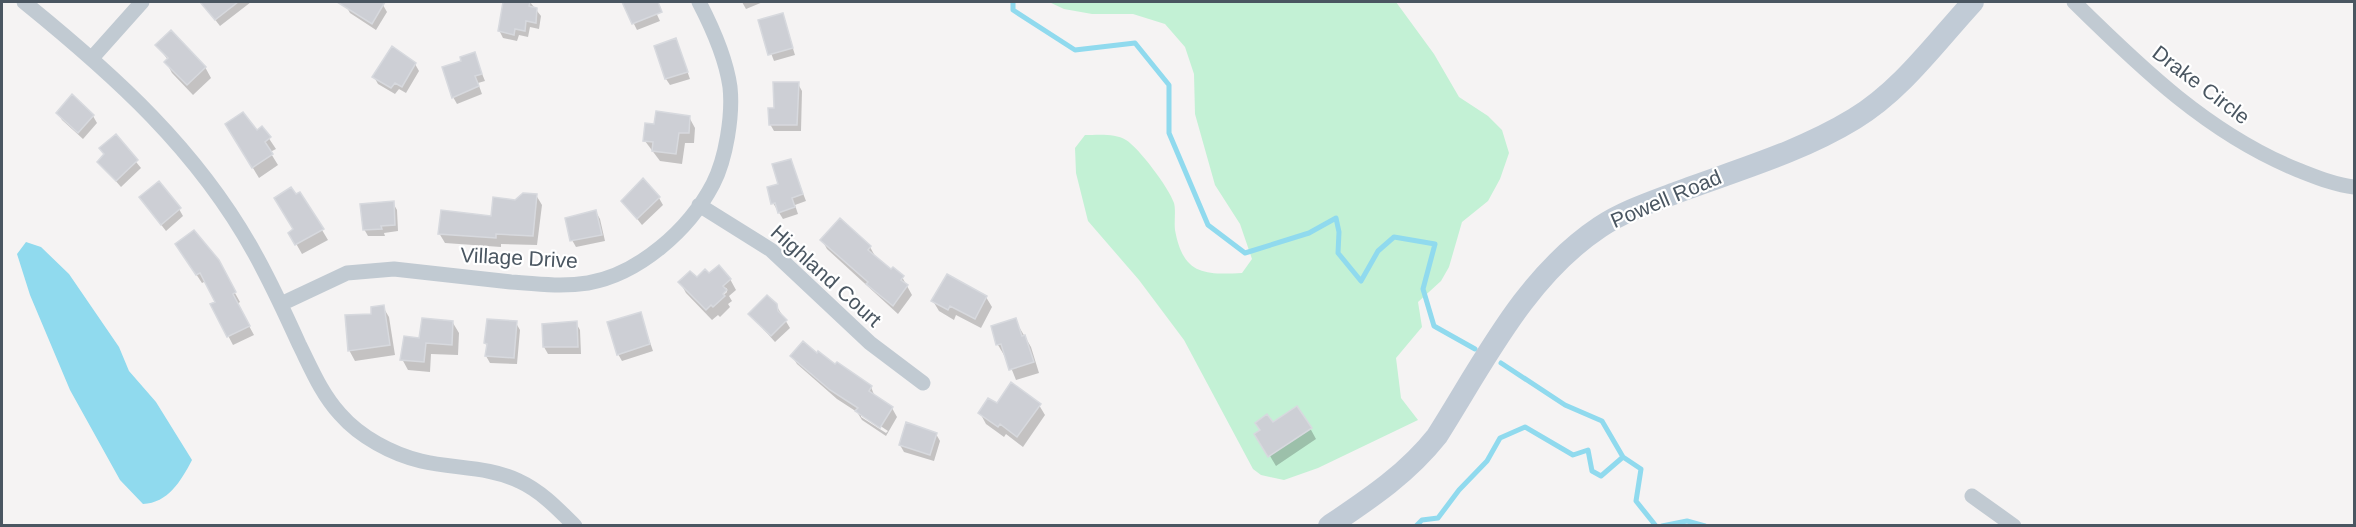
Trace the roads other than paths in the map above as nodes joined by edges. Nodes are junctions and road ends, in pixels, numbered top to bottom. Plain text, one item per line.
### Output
1 (24, 2) edge
2 (142, 2) edge
3 (699, 2) edge
4 (1973, 2) edge
5 (2073, 2) edge
6 (92, 58) junction
7 (2355, 188) edge
8 (699, 205) junction
9 (280, 304) junction
10 (923, 383) dead end
11 (1972, 496) dead end
12 (575, 525) edge
13 (1329, 525) edge
14 (2014, 525) edge

1 - 6 street
2 - 6 street
3 - 8 street, Village Drive
4 - 13 street, Powell Road
5 - 7 street, Drake Circle
6 - 9 street
8 - 9 street, Village Drive
8 - 10 street, Highland Court
9 - 12 street
11 - 14 street

